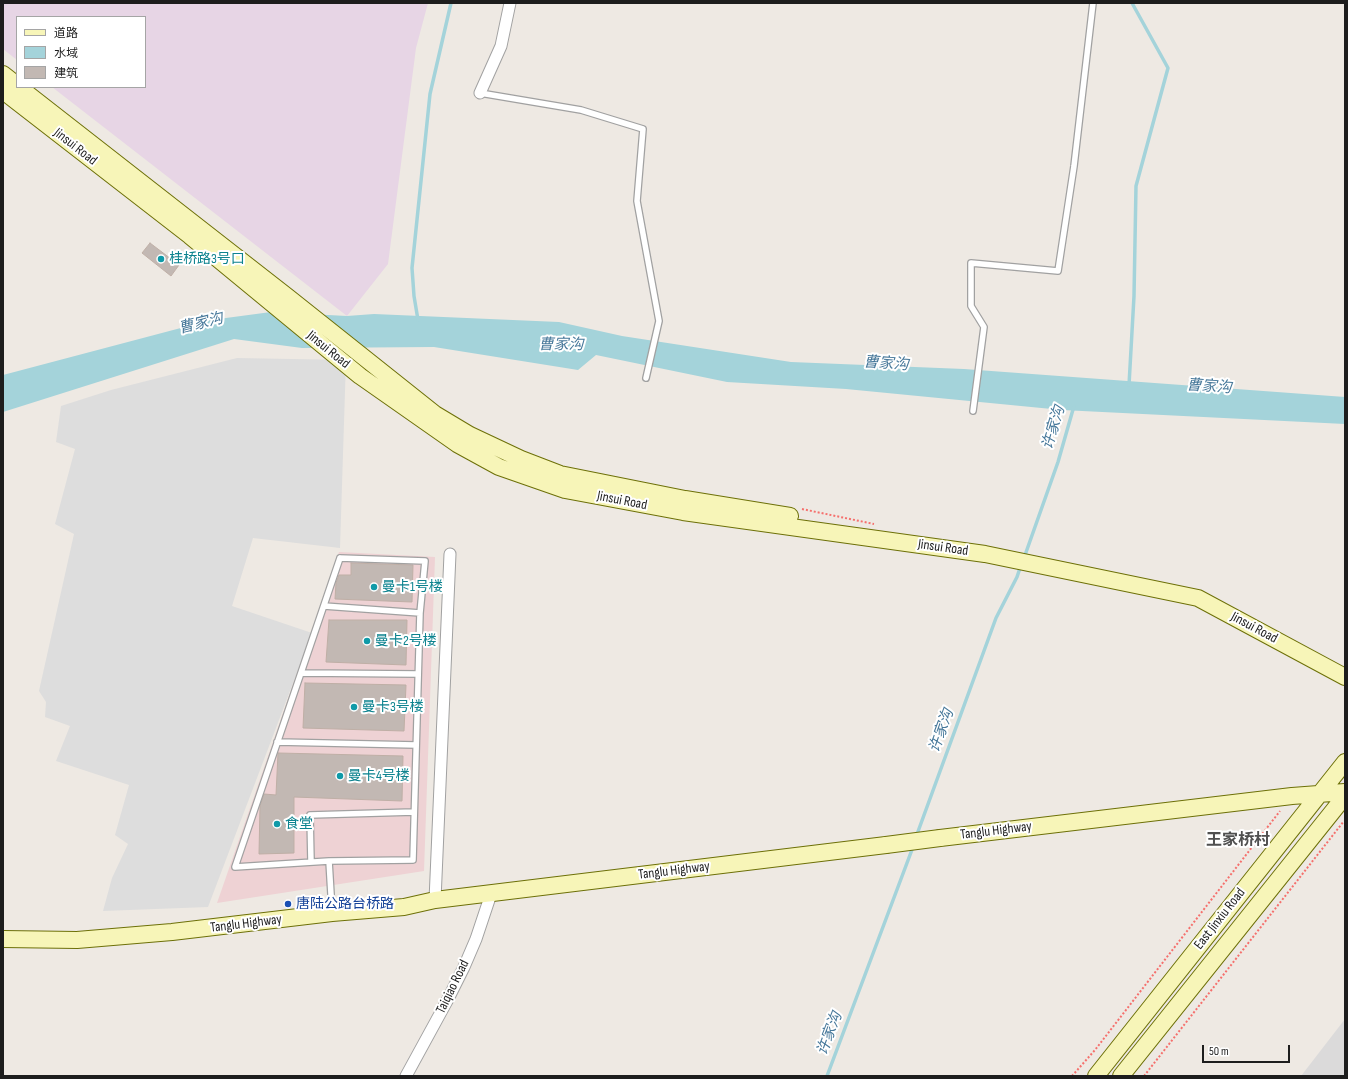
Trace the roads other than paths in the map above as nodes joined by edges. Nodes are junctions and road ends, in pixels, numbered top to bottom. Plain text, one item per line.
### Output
1 (510, 3) edge
2 (1093, 3) edge
3 (3, 74) edge
4 (16, 84) edge
5 (20, 88) edge
6 (3, 91) edge
7 (480, 94) joint
8 (245, 272) junction
9 (646, 378) dead end
10 (973, 411) dead end
11 (986, 551) junction
12 (450, 554) dead end
13 (1038, 562) junction
14 (324, 606) junction
15 (420, 613) junction
16 (1345, 667) edge
17 (301, 673) junction
18 (418, 674) junction
19 (1345, 677) edge
20 (277, 742) junction
21 (416, 746) junction
22 (1345, 762) edge
23 (1345, 792) edge
24 (1320, 794) junction
25 (1345, 796) edge
26 (414, 812) junction
27 (329, 861) junction
28 (310, 862) junction
29 (491, 894) junction
30 (435, 900) junction
31 (332, 913) junction
32 (3, 939) edge
33 (406, 1076) edge
34 (1096, 1076) edge
35 (1121, 1076) edge

1 - 7 street
2 - 10 lane
3 - 4 street, Jinsui Road
5 - 8 street, Jinsui Road
6 - 8 street, Jinsui Road
7 - 9 lane
8 - 11 street, Jinsui Road
8 - 11 street, Jinsui Road
11 - 13 street, Jinsui Road
12 - 30 street
13 - 16 street, Jinsui Road
13 - 19 street, Jinsui Road
14 - 15 lane
14 - 15 lane
14 - 17 lane
15 - 18 lane
17 - 18 lane
17 - 20 lane
18 - 21 lane
20 - 21 lane
20 - 28 lane
21 - 26 lane
22 - 24 street, East Jinxiu Road
23 - 24 street, Tanglu Highway
24 - 29 street, Tanglu Highway, bridge
24 - 34 street, East Jinxiu Road
25 - 35 street, East Jinxiu Road
26 - 27 lane
26 - 28 lane
27 - 28 lane
27 - 31 lane
29 - 30 street, Tanglu Highway
29 - 33 street, Taiqiao Road
30 - 31 street, Tanglu Highway
31 - 32 street, Tanglu Highway

